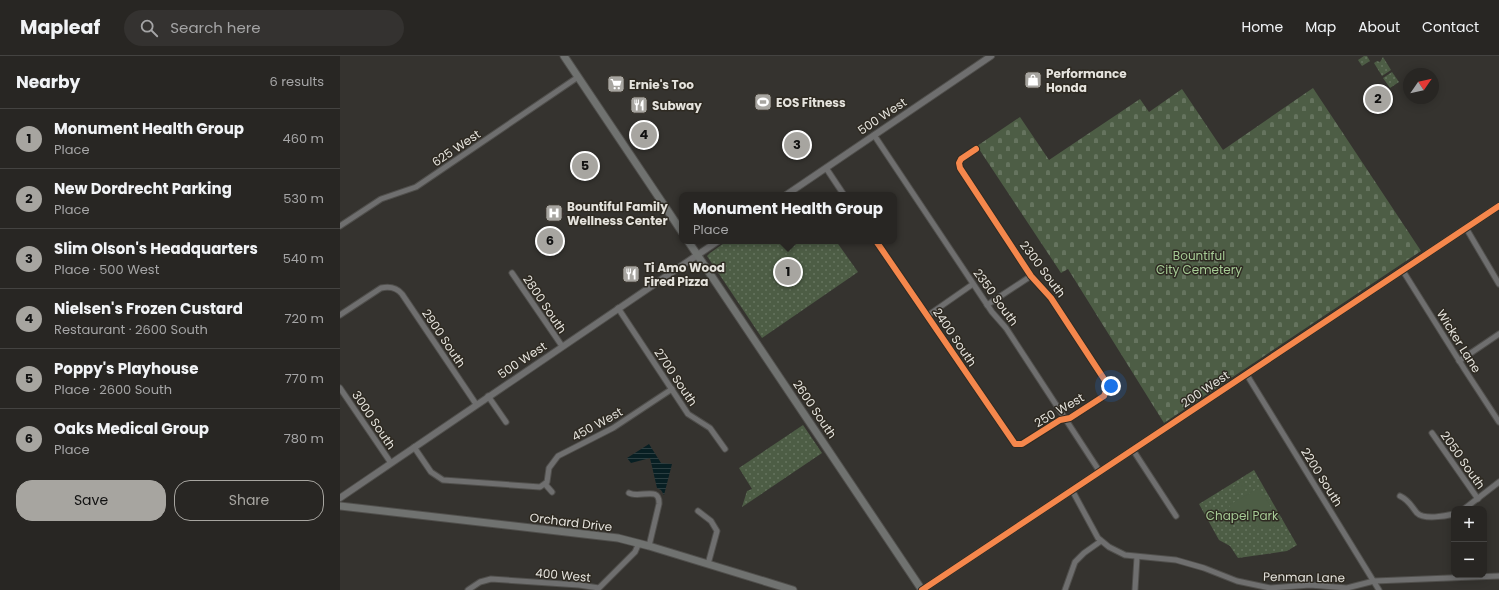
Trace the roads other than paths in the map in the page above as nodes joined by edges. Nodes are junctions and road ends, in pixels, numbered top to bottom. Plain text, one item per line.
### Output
1 (564, 56) edge
2 (991, 56) edge
3 (578, 77) junction
4 (874, 135) junction
5 (976, 149) dead end
6 (826, 168) junction
7 (790, 192) edge
8 (842, 192) edge
9 (1499, 206) edge
10 (340, 226) edge
11 (679, 228) edge
12 (1466, 228) junction
13 (690, 244) edge
14 (714, 244) edge
15 (878, 244) edge
16 (698, 255) junction
17 (1403, 271) junction
18 (512, 273) dead end
19 (1031, 276) junction
20 (973, 284) junction
21 (1499, 284) edge
22 (988, 305) junction
23 (618, 308) junction
24 (340, 315) edge
25 (927, 316) junction
26 (1499, 334) edge
27 (562, 346) junction
28 (1459, 361) junction
29 (1247, 375) junction
30 (340, 388) edge
31 (672, 389) junction
32 (1107, 389) joint
33 (488, 396) junction
34 (476, 404) junction
35 (1065, 419) junction
36 (506, 422) dead end
37 (1499, 422) edge
38 (1432, 433) dead end
39 (1018, 445) joint
40 (414, 447) junction
41 (725, 449) dead end
42 (1133, 450) junction
43 (390, 463) junction
44 (1100, 472) junction
45 (1499, 482) edge
46 (545, 484) junction
47 (1072, 490) junction
48 (552, 492) dead end
49 (629, 493) dead end
50 (1400, 496) dead end
51 (340, 498) edge
52 (1478, 499) junction
53 (340, 506) edge
54 (1468, 506) edge
55 (698, 510) dead end
56 (1451, 514) edge
57 (1176, 516) dead end
58 (1101, 540) junction
59 (639, 543) junction
60 (649, 546) junction
61 (1137, 556) junction
62 (708, 564) junction
63 (1499, 576) edge
64 (1374, 580) junction
65 (1270, 589) edge
66 (468, 590) edge
67 (598, 590) edge
68 (790, 590) edge
69 (922, 590) edge
70 (1064, 590) edge
71 (1135, 590) edge
72 (1379, 590) edge

1 - 3 main road
2 - 4 street, 500 West
3 - 10 street, 625 West
3 - 11 main road
4 - 6 street, 500 West
4 - 20 street, 2350 South
5 - 19 street, 2300 South
6 - 7 street, 500 West
6 - 8 street
9 - 12 street, 200 West
12 - 17 street, 200 West
12 - 21 street
13 - 16 main road, 2600 South
14 - 16 street, 500 West
15 - 25 street, 2400 South
16 - 23 street, 500 West
16 - 69 main road, 2600 South
17 - 28 street, Wicker Lane
17 - 29 street, 200 West
18 - 27 street, 2800 South
19 - 22 street
19 - 32 street, 2300 South
20 - 22 street, 2350 South
20 - 25 street
22 - 35 street, 2350 South
23 - 27 street, 500 West
23 - 31 street, 2700 South
24 - 34 street, 2900 South
25 - 39 street, 2400 South
26 - 28 street
27 - 33 street, 500 West
28 - 37 street, Wicker Lane
29 - 42 street, 200 West
29 - 64 street, 2200 South
30 - 43 street, 3000 South
31 - 41 street, 2700 South
31 - 46 street, 450 West
32 - 35 street, 250 West
33 - 34 street, 500 West
33 - 36 street
34 - 40 street, 500 West
35 - 39 street, 250 West
35 - 44 street, 2350 South
38 - 52 street, 2050 South
40 - 43 street, 500 West
40 - 46 street
42 - 44 street, 200 West
42 - 57 street
43 - 51 street, 500 West
44 - 47 street, 200 West
45 - 52 street
46 - 48 street
47 - 58 street, Penman Lane
47 - 69 street, 200 West
49 - 60 street
50 - 56 street
52 - 54 street
53 - 59 main road, Orchard Drive
55 - 62 street
58 - 61 street, Penman Lane
58 - 70 street
59 - 60 main road, Orchard Drive
59 - 67 street, 400 West
60 - 62 main road, Orchard Drive
61 - 65 street, Penman Lane
61 - 71 street
62 - 68 main road, Orchard Drive
63 - 64 street, Penman Lane
64 - 65 street, Penman Lane
64 - 72 street, 2200 South
66 - 67 street, 400 West

